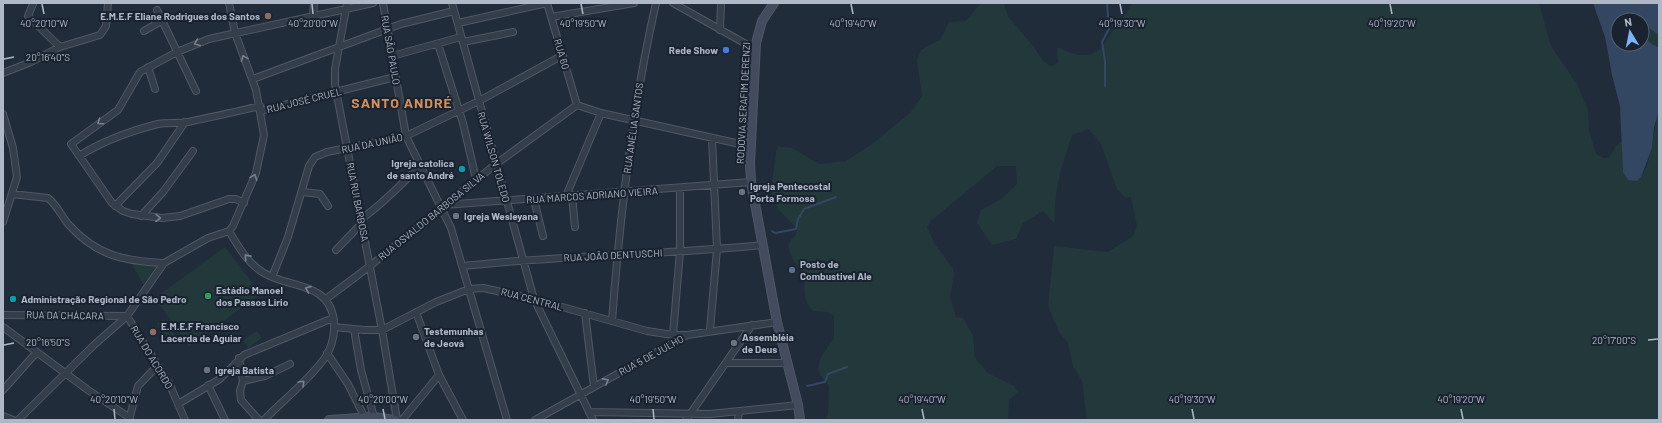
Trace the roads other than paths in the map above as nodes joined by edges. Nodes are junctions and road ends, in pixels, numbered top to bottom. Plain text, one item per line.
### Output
1 (108, 3) edge
2 (228, 3) edge
3 (314, 3) edge
4 (371, 3) edge
5 (383, 3) edge
6 (452, 3) edge
7 (547, 3) edge
8 (634, 3) edge
9 (656, 3) edge
10 (673, 3) edge
11 (721, 3) edge
12 (774, 3) edge
13 (33, 4) dead end
14 (346, 6) edge
15 (157, 10) dead end
16 (454, 11) junction
17 (313, 17) junction
18 (551, 17) junction
19 (163, 20) junction
20 (458, 23) junction
21 (387, 29) junction
22 (720, 30) junction
23 (144, 31) dead end
24 (513, 32) dead end
25 (235, 33) junction
26 (462, 40) junction
27 (438, 44) junction
28 (60, 47) junction
29 (340, 47) junction
30 (755, 49) junction
31 (177, 52) junction
32 (563, 55) junction
33 (392, 56) junction
34 (148, 67) junction
35 (3, 73) edge
36 (395, 77) junction
37 (253, 79) junction
38 (155, 89) dead end
39 (196, 91) dead end
40 (336, 92) junction
41 (478, 101) junction
42 (577, 106) junction
43 (260, 108) junction
44 (458, 111) junction
45 (600, 113) junction
46 (3, 114) edge
47 (633, 119) junction
48 (185, 122) junction
49 (406, 136) junction
50 (712, 138) junction
51 (749, 146) junction
52 (348, 148) junction
53 (193, 151) dead end
54 (79, 156) junction
55 (496, 164) junction
56 (420, 166) junction
57 (476, 179) junction
58 (751, 182) junction
59 (715, 185) junction
60 (680, 188) junction
61 (303, 192) junction
62 (624, 192) junction
63 (12, 194) junction
64 (569, 196) junction
65 (534, 200) junction
66 (506, 201) junction
67 (244, 203) junction
68 (115, 206) junction
69 (328, 206) dead end
70 (443, 206) junction
71 (141, 216) junction
72 (362, 221) junction
73 (3, 222) edge
74 (575, 227) dead end
75 (229, 231) junction
76 (543, 236) dead end
77 (762, 245) junction
78 (336, 250) dead end
79 (717, 250) junction
80 (680, 251) junction
81 (617, 255) junction
82 (522, 259) junction
83 (164, 262) junction
84 (370, 266) junction
85 (463, 266) junction
86 (272, 277) junction
87 (469, 289) junction
88 (326, 299) junction
89 (534, 300) junction
90 (416, 312) junction
91 (3, 314) edge
92 (584, 314) junction
93 (127, 316) junction
94 (333, 318) junction
95 (612, 321) junction
96 (776, 322) junction
97 (752, 325) junction
98 (3, 327) edge
99 (334, 327) junction
100 (354, 329) junction
101 (382, 330) junction
102 (710, 330) junction
103 (673, 335) junction
104 (687, 335) junction
105 (36, 353) junction
106 (327, 353) junction
107 (239, 358) junction
108 (726, 363) junction
109 (787, 363) junction
110 (290, 364) dead end
111 (158, 365) junction
112 (66, 372) junction
113 (439, 376) junction
114 (243, 381) junction
115 (208, 385) junction
116 (594, 387) junction
117 (3, 390) edge
118 (580, 396) junction
119 (178, 404) junction
120 (798, 405) junction
121 (278, 406) junction
122 (589, 412) junction
123 (739, 412) junction
124 (690, 414) junction
125 (3, 416) edge
126 (374, 417) junction
127 (709, 417) edge
128 (365, 418) junction
129 (130, 419) edge
130 (14, 420) edge
131 (18, 420) edge
132 (185, 420) edge
133 (225, 420) edge
134 (259, 420) edge
135 (264, 420) edge
136 (272, 420) edge
137 (329, 420) edge
138 (396, 420) edge
139 (402, 420) edge
140 (463, 420) edge
141 (507, 420) edge
142 (535, 420) edge
143 (593, 420) edge
144 (686, 420) edge
145 (738, 420) edge
146 (800, 420) edge

1 - 28 street
2 - 25 street
3 - 17 street
4 - 14 street
5 - 21 street, RUA SÃO PAULO
6 - 16 street, RUA WILSON TOLEDO
7 - 18 street, RUA 60
7 - 20 street
8 - 18 street
9 - 47 street, RUA ANÉLIA SANTOS
10 - 22 street
11 - 22 street
12 - 30 main road, RODOVIA SERAFIM DERENZI
13 - 28 street
14 - 17 street
14 - 29 street, RUA RUI BARBOSA
15 - 19 street
16 - 20 street, RUA WILSON TOLEDO
16 - 21 street
17 - 25 street
18 - 32 street, RUA 60
19 - 23 street
19 - 31 street
20 - 26 street, RUA WILSON TOLEDO
21 - 29 street
21 - 33 street, RUA SÃO PAULO
22 - 30 street
24 - 26 street
25 -> 31 street
37 -> 25 street
26 - 27 street
26 - 41 street, RUA WILSON TOLEDO
27 - 33 street
27 - 44 street
28 - 35 street
29 - 37 street
29 - 40 street, RUA RUI BARBOSA
30 - 51 main road, RODOVIA SERAFIM DERENZI
31 - 34 street
31 - 39 street
32 - 41 street, RUA DA UNIÃO
32 - 42 street, RUA 60
33 - 36 street, RUA SÃO PAULO
34 - 38 street
34 -> 54 street
36 - 40 street, RUA JOSÉ CRUEL
36 - 49 street, RUA SÃO PAULO
37 - 43 street
40 - 43 street, RUA JOSÉ CRUEL
40 - 52 street, RUA RUI BARBOSA
41 - 44 street, RUA DA UNIÃO
41 - 55 street, RUA WILSON TOLEDO
42 - 45 street
42 - 55 street, RUA OSVALDO BARBOSA SILVA
43 - 48 street, RUA JOSÉ CRUEL
67 -> 43 street
44 - 49 street, RUA DA UNIÃO
44 - 57 street
45 - 47 street
45 - 64 street
46 - 63 street
47 - 50 street
47 - 62 street, RUA ANÉLIA SANTOS
48 - 54 street, RUA JOSÉ CRUEL
48 - 68 street
49 - 52 street, RUA DA UNIÃO
49 - 56 street, RUA SÃO PAULO
50 - 51 street
50 - 59 street
51 - 58 main road, RODOVIA SERAFIM DERENZI
52 - 61 street, RUA DA UNIÃO
52 - 72 street, RUA RUI BARBOSA
53 - 71 street
54 - 68 street
55 - 57 street, RUA OSVALDO BARBOSA SILVA
55 - 66 street, RUA WILSON TOLEDO
56 - 70 street, RUA SÃO PAULO
56 - 72 street
57 - 70 street, RUA OSVALDO BARBOSA SILVA
58 - 59 street, RUA MARCOS ADRIANO VIEIRA
58 - 77 main road, RODOVIA SERAFIM DERENZI
59 - 60 street, RUA MARCOS ADRIANO VIEIRA
59 - 79 street
60 - 62 street, RUA MARCOS ADRIANO VIEIRA
60 - 80 street
61 - 69 street
61 - 86 street, RUA DA UNIÃO
62 - 64 street, RUA MARCOS ADRIANO VIEIRA
62 - 81 street, RUA ANÉLIA SANTOS
63 - 73 street
63 - 83 street
64 - 65 street, RUA MARCOS ADRIANO VIEIRA
64 - 74 street
65 - 66 street, RUA MARCOS ADRIANO VIEIRA
65 - 76 street
66 - 70 street, RUA MARCOS ADRIANO VIEIRA
66 - 82 street, RUA WILSON TOLEDO
71 -> 67 street
67 - 75 street
68 - 71 street
70 - 84 street, RUA OSVALDO BARBOSA SILVA
70 - 85 street, RUA SÃO PAULO
72 - 78 street
72 - 84 street, RUA RUI BARBOSA
75 - 83 street
86 -> 75 street
77 - 79 street, RUA JOÃO DENTUSCHI
77 - 96 main road, RODOVIA SERAFIM DERENZI
79 - 80 street, RUA JOÃO DENTUSCHI
79 - 102 street
80 - 81 street, RUA JOÃO DENTUSCHI
80 - 103 street
81 - 82 street, RUA JOÃO DENTUSCHI
81 - 95 street, RUA ANÉLIA SANTOS
82 - 85 street, RUA JOÃO DENTUSCHI
82 - 89 street, RUA WILSON TOLEDO
83 - 93 street
84 - 88 street, RUA OSVALDO BARBOSA SILVA
84 - 101 street, RUA RUI BARBOSA
85 - 87 street, RUA SÃO PAULO
88 -> 86 street
87 - 89 street, RUA CENTRAL
87 - 90 street, RUA CENTRAL
87 - 141 street, RUA SÃO PAULO
88 - 94 street
89 - 92 street, RUA CENTRAL
89 - 118 street, RUA WILSON TOLEDO
90 - 101 street, RUA CENTRAL
90 - 113 street
91 - 93 street, RUA DA CHÁCARA
92 - 95 street, RUA CENTRAL
92 - 116 street
93 - 111 street, RUA DO ACORDO
93 - 112 street
94 - 99 street
94 - 107 street
95 - 103 street, RUA CENTRAL
96 - 97 street, RUA 5 DE JULHO
96 - 109 main road, RODOVIA SERAFIM DERENZI
97 - 102 street, RUA 5 DE JULHO
97 - 108 street
98 - 105 street
99 - 100 street
99 - 106 street
100 - 101 street
100 - 126 street
101 - 138 street, RUA RUI BARBOSA
102 - 104 street, RUA 5 DE JULHO
103 - 104 street, RUA CENTRAL
116 -> 104 street, RUA 5 DE JULHO
105 - 112 street
105 - 117 street
121 -> 106 street
106 - 128 street
107 - 114 street
107 - 115 street
108 - 109 street
108 - 124 street
109 - 120 main road, RODOVIA SERAFIM DERENZI
110 - 114 street
111 - 119 street, RUA DO ACORDO
111 - 129 street
112 - 129 street
112 - 131 street
113 - 139 street
113 - 140 street
114 - 134 street
115 - 119 street
115 - 133 street
116 - 118 street, RUA 5 DE JULHO
118 - 122 street, RUA WILSON TOLEDO
118 - 142 street, RUA 5 DE JULHO
119 - 132 street, RUA DO ACORDO
120 - 123 street
120 - 146 main road, RODOVIA SERAFIM DERENZI
121 - 135 street
121 - 136 street
122 - 124 street
122 - 143 street, RUA WILSON TOLEDO
123 - 127 street
123 - 145 street
124 - 127 street
124 - 144 street
125 - 130 street
126 - 128 main road
126 - 138 main road
128 - 137 main road

